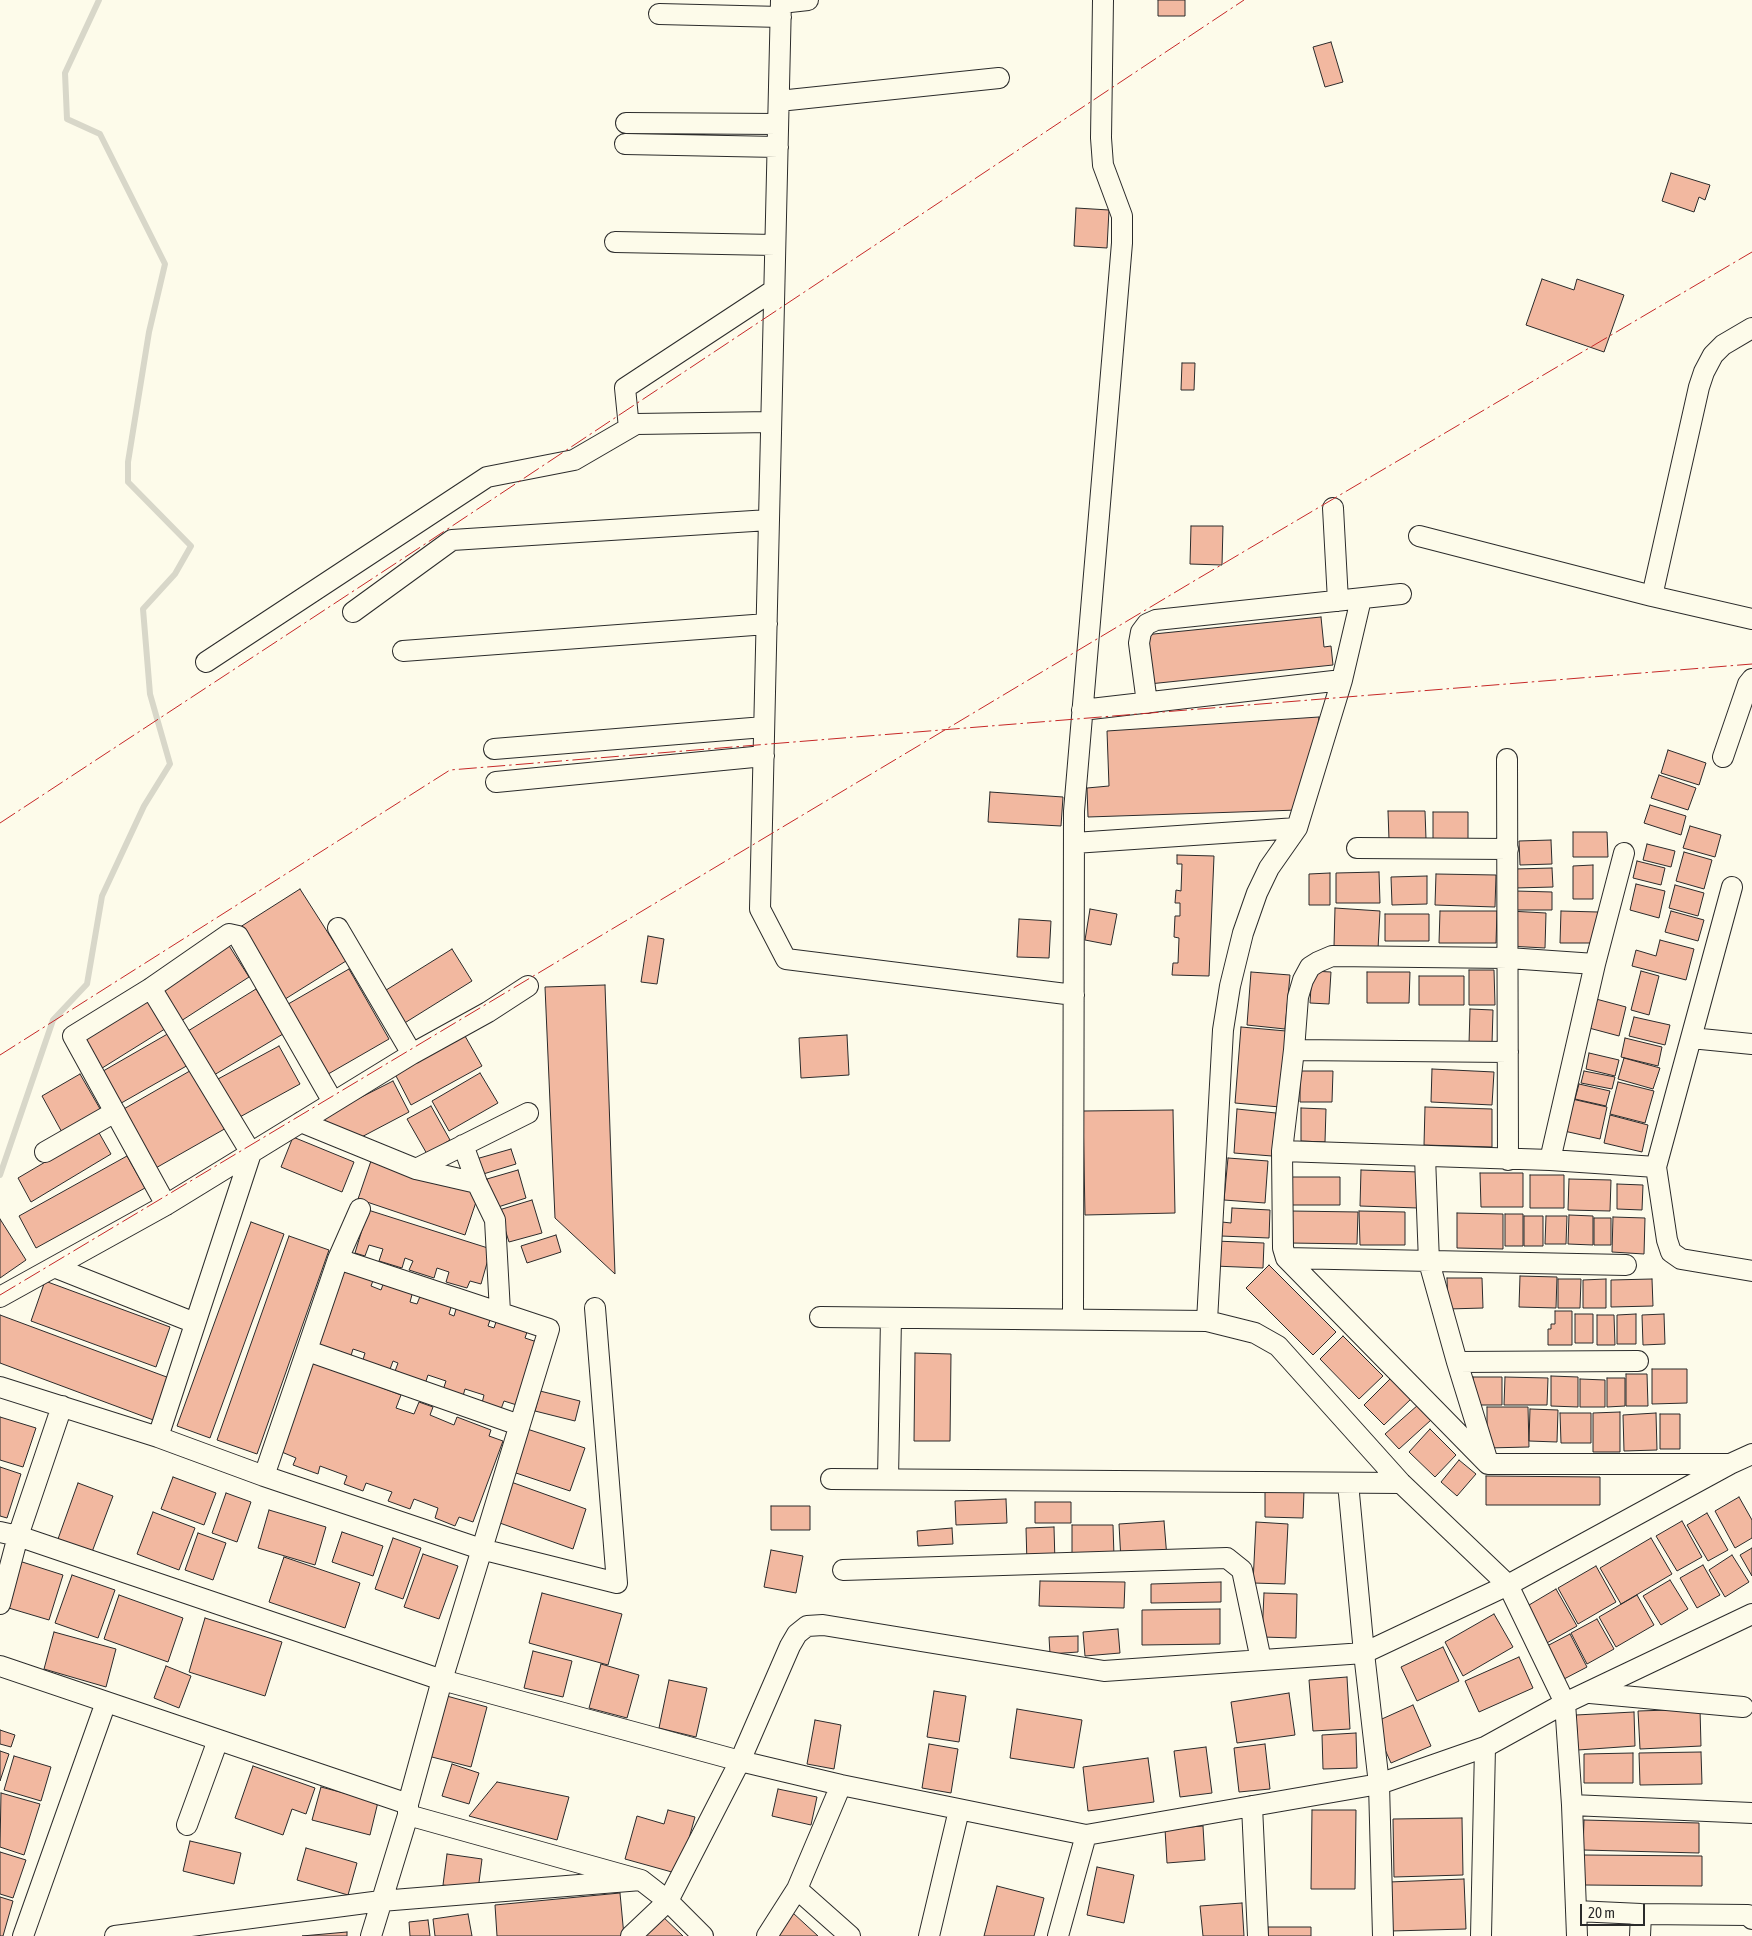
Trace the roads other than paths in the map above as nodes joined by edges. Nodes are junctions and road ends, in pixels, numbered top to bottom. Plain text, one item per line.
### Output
1 (808, 0) edge
2 (1103, 0) edge
3 (781, 7) edge
4 (659, 14) dead end
5 (999, 78) dead end
6 (779, 102) junction
7 (626, 123) dead end
8 (778, 124) junction
9 (624, 144) dead end
10 (778, 148) junction
11 (616, 242) dead end
12 (776, 245) junction
13 (774, 290) junction
14 (1752, 328) edge
15 (771, 422) junction
16 (629, 428) junction
17 (1333, 508) dead end
18 (769, 520) junction
19 (1419, 536) dead end
20 (1401, 594) dead end
21 (1652, 596) junction
22 (1361, 599) junction
23 (1338, 601) junction
24 (352, 612) dead end
25 (1752, 619) edge
26 (767, 624) junction
27 (403, 651) dead end
28 (206, 662) dead end
29 (1752, 679) edge
30 (1342, 680) junction
31 (1147, 703) junction
32 (1082, 710) junction
33 (764, 727) junction
34 (494, 750) dead end
35 (764, 756) junction
36 (1723, 757) dead end
37 (1508, 758) dead end
38 (496, 782) dead end
39 (1297, 828) junction
40 (1074, 843) junction
41 (1357, 848) dead end
42 (1508, 850) junction
43 (1624, 853) dead end
44 (1732, 886) dead end
45 (338, 928) dead end
46 (1508, 958) junction
47 (1596, 964) junction
48 (528, 986) dead end
49 (151, 988) junction
50 (1074, 995) junction
51 (1690, 1038) junction
52 (1752, 1044) edge
53 (1294, 1050) junction
54 (1508, 1052) junction
55 (412, 1054) junction
56 (333, 1102) junction
57 (115, 1112) junction
58 (528, 1112) dead end
59 (301, 1122) junction
60 (464, 1145) junction
61 (1282, 1151) junction
62 (45, 1152) dead end
63 (251, 1153) junction
64 (1425, 1157) junction
65 (1508, 1160) junction
66 (1550, 1160) junction
67 (1656, 1166) junction
68 (416, 1169) junction
69 (477, 1184) junction
70 (166, 1205) junction
71 (360, 1209) dead end
72 (1286, 1258) junction
73 (338, 1259) junction
74 (1429, 1262) junction
75 (1626, 1265) dead end
76 (54, 1267) junction
77 (1752, 1271) edge
78 (0, 1297) edge
79 (596, 1308) dead end
80 (500, 1312) junction
81 (820, 1317) dead end
82 (891, 1318) junction
83 (1073, 1319) junction
84 (1207, 1321) junction
85 (195, 1323) junction
86 (308, 1351) junction
87 (1638, 1361) dead end
88 (1457, 1362) junction
89 (0, 1386) edge
90 (62, 1406) junction
91 (519, 1425) junction
92 (158, 1437) junction
93 (1752, 1454) edge
94 (1488, 1464) junction
95 (1730, 1464) junction
96 (264, 1476) junction
97 (831, 1479) dead end
98 (888, 1480) junction
99 (1348, 1483) junction
100 (1401, 1483) junction
101 (9, 1534) edge
102 (480, 1549) junction
103 (843, 1570) dead end
104 (1508, 1585) junction
105 (0, 1604) edge
106 (1752, 1614) edge
107 (1364, 1653) junction
108 (1261, 1660) junction
109 (0, 1666) edge
110 (442, 1680) junction
111 (1590, 1693) junction
112 (106, 1702) junction
113 (1566, 1703) junction
114 (1743, 1707) dead end
115 (218, 1740) junction
116 (1485, 1747) junction
117 (740, 1761) junction
118 (1379, 1784) junction
119 (841, 1785) junction
120 (1572, 1805) junction
121 (1252, 1806) junction
122 (408, 1810) junction
123 (960, 1810) junction
124 (1752, 1813) edge
125 (187, 1825) dead end
126 (1086, 1835) junction
127 (641, 1880) junction
128 (797, 1889) junction
129 (381, 1901) junction
130 (668, 1901) junction
131 (1576, 1912) junction
132 (1751, 1912) edge
133 (1641, 1914) junction
134 (1062, 1935) edge
135 (23, 1936) edge
136 (115, 1936) edge
137 (371, 1936) edge
138 (631, 1936) edge
139 (703, 1936) edge
140 (767, 1936) edge
141 (850, 1936) edge
142 (929, 1936) edge
143 (1258, 1936) edge
144 (1383, 1936) edge
145 (1481, 1936) edge
146 (1577, 1936) edge
147 (1640, 1936) edge

1 - 3 street
2 - 32 street
3 - 4 street
3 - 6 street
5 - 6 street
6 - 8 street
7 - 8 street
8 - 10 street
9 - 10 street
10 - 12 street
11 - 12 street
12 - 13 street
13 - 15 street
13 - 16 street
14 - 21 street
15 - 16 street
15 - 18 street
16 - 28 street
17 - 23 street
18 - 24 street
18 - 26 street
19 - 21 street
20 - 22 street
21 - 25 street
22 - 23 street
22 - 30 street
23 - 31 street
26 - 27 street
26 - 33 street
29 - 36 street
30 - 31 street
30 - 39 street
31 - 32 street
32 - 40 street
33 - 34 street
33 - 35 street
35 - 38 street
35 - 50 street
37 - 42 street
39 - 40 street
39 - 84 street
40 - 50 street
41 - 42 street
42 - 46 street
43 - 47 street
44 - 51 street
45 - 55 street
46 - 47 street
46 - 53 street
46 - 54 street
47 - 66 street
48 - 55 street
49 - 56 street
49 - 57 street
49 - 63 street
50 - 83 street
51 - 52 street
51 - 67 street
53 - 54 street
53 - 61 street
54 - 65 street
55 - 56 street
56 - 59 street
57 - 62 street
57 - 70 street
58 - 60 street
59 - 63 street
59 - 68 street
60 - 68 street
60 - 69 street
61 - 64 street
61 - 72 street
63 - 70 street
63 - 85 street
64 - 65 street
64 - 74 street
65 - 66 street
66 - 67 street
67 - 77 street
68 - 69 street
69 - 80 street
70 - 76 street
71 - 73 street
72 - 74 street
72 - 94 street
73 - 80 street
73 - 86 street
74 - 75 street
74 - 88 street
76 - 78 street
76 - 85 street
79 - 102 street
80 - 91 street
81 - 82 street
82 - 83 street
82 - 98 street
83 - 84 street
84 - 100 street
85 - 92 street
86 - 91 street
86 - 96 street
87 - 88 street
88 - 94 street
89 - 90 street
90 - 92 street
90 - 101 street
91 - 102 street
92 - 96 street
93 - 95 street
94 - 95 street
95 - 104 street
96 - 102 street
97 - 98 street
98 - 99 street
99 - 100 street
99 - 107 street
100 - 104 street
101 - 105 street
101 - 110 street
102 - 110 street
103 - 108 street
104 - 107 street
104 - 113 street
106 - 111 street
107 - 108 street
107 - 118 street
108 - 117 street
109 - 112 street
110 - 117 street
110 - 122 street
111 - 113 street
111 - 114 street
112 - 115 street
112 - 135 street
113 - 116 street
113 - 120 street
115 - 122 street
115 - 125 street
116 - 118 street
116 - 145 street
117 - 119 street
117 - 130 street
118 - 121 street
118 - 144 street
119 - 123 street
119 - 128 street
120 - 124 street
120 - 131 street
121 - 126 street
121 - 143 street
122 - 127 street
122 - 129 street
123 - 126 street
123 - 142 street
126 - 134 street
127 - 129 street
127 - 130 street
128 - 140 street
128 - 141 street
129 - 136 street
129 - 137 street
130 - 138 street
130 - 139 street
131 - 133 street
131 - 146 street
132 - 133 street
133 - 147 street

